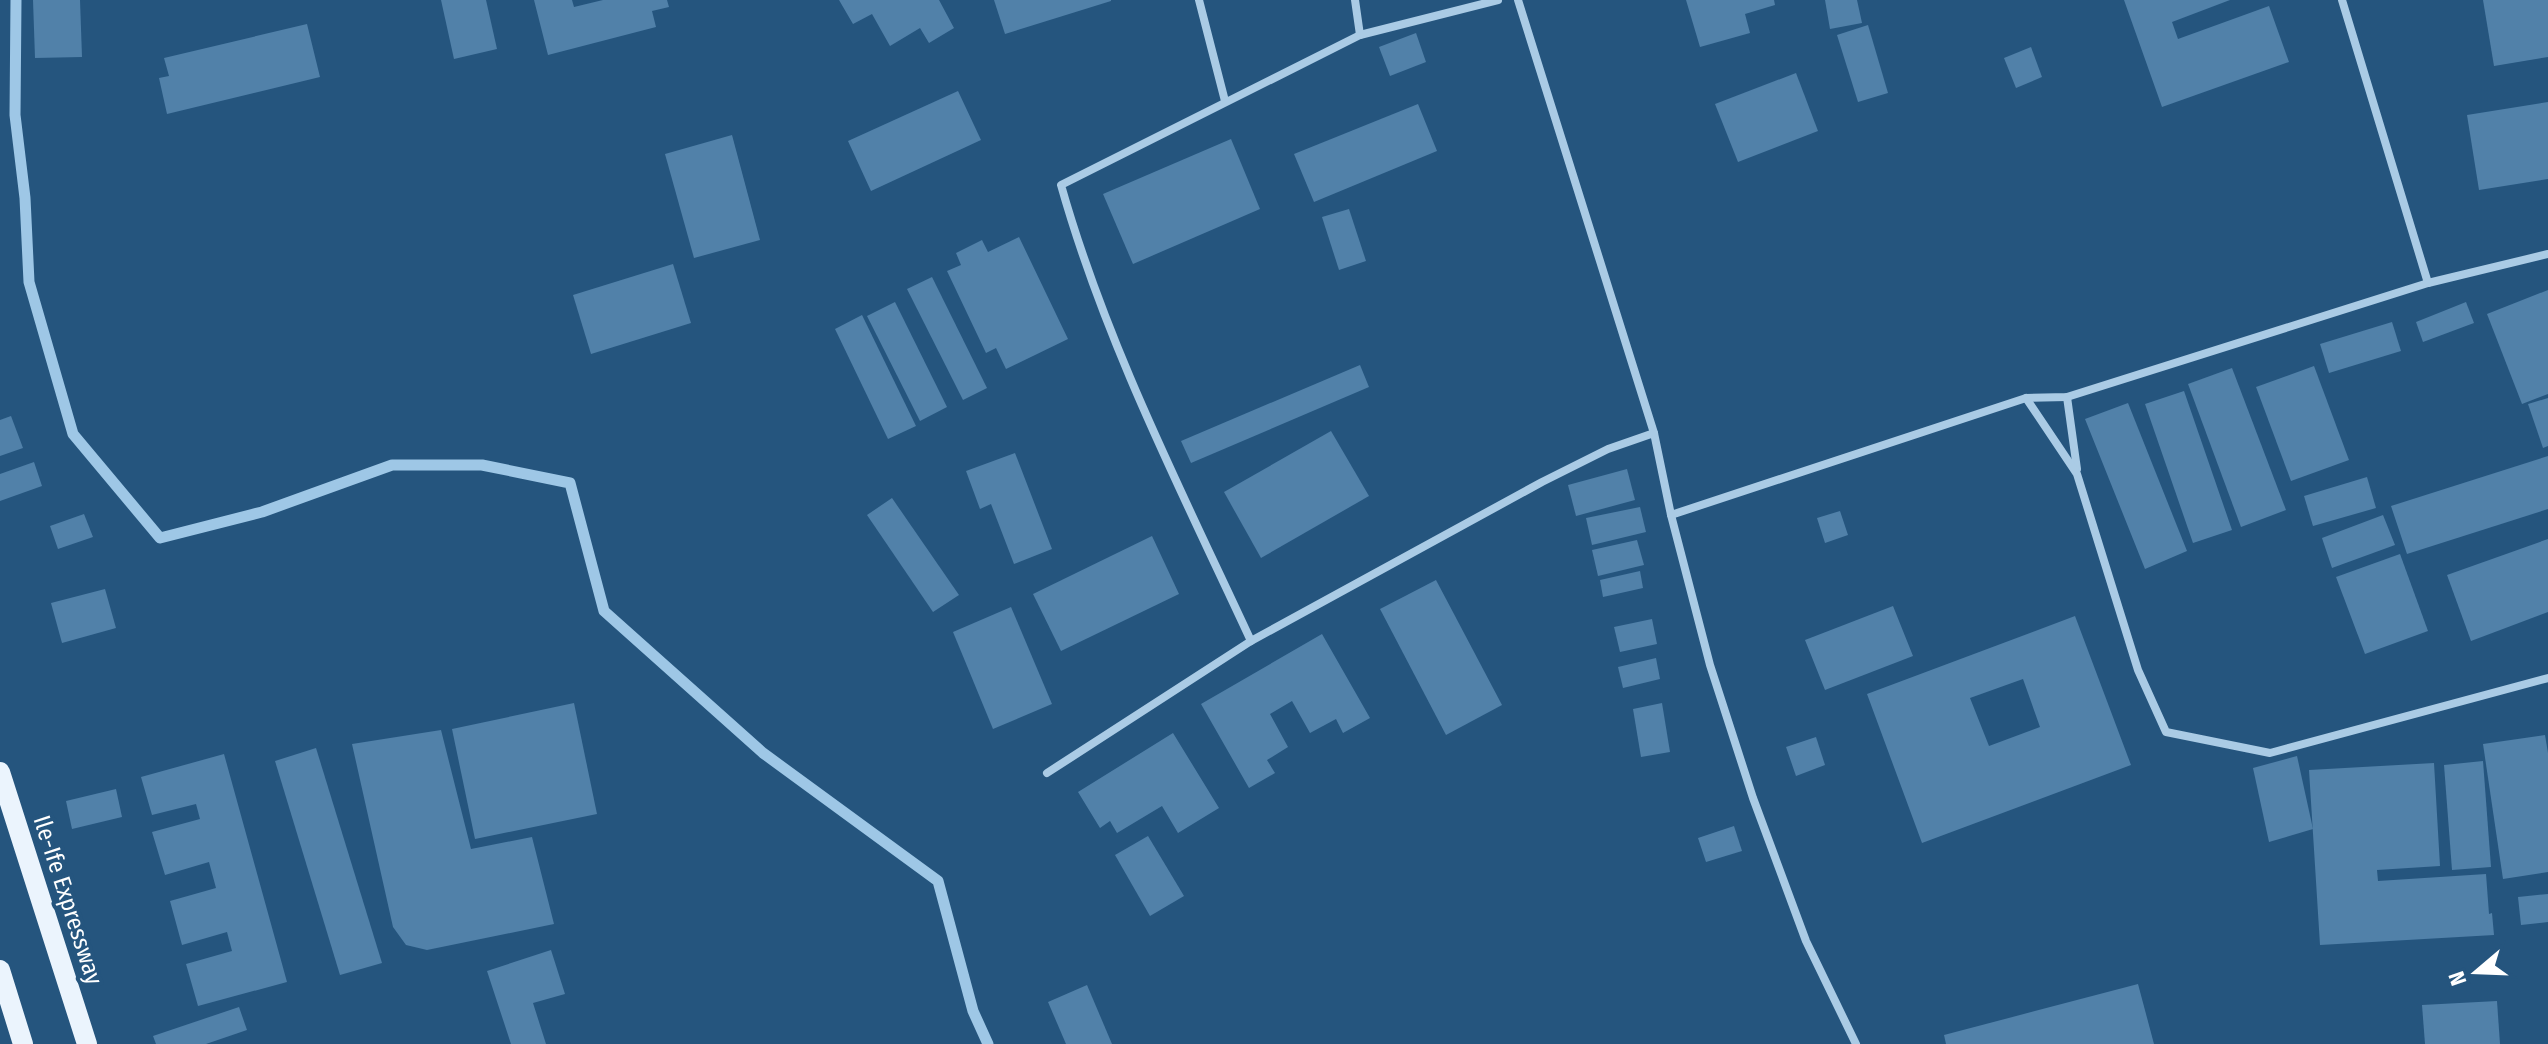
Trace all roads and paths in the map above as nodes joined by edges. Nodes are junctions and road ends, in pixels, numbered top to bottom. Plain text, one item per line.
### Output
1 (1199, 0) edge
2 (1355, 0) edge
3 (1498, 0) edge
4 (1518, 0) edge
5 (2342, 0) edge
6 (1360, 35) junction
7 (1225, 101) junction
8 (2548, 254) edge
9 (2428, 283) junction
10 (2067, 397) junction
11 (2026, 398) junction
12 (1654, 433) junction
13 (2077, 474) junction
14 (1671, 515) junction
15 (1251, 641) junction
16 (2548, 678) edge
17 (0, 772) edge
18 (1047, 773) dead end
19 (0, 970) edge
20 (23, 1044) edge
21 (87, 1044) edge
22 (1856, 1044) edge

1 - 7 street
2 - 6 street
3 - 6 street
4 - 12 street
5 - 9 street
6 - 7 street
7 - 15 street
8 - 9 street
9 - 10 street
10 - 11 street
10 - 13 street
11 - 13 street
11 - 14 street
12 - 14 street
12 - 15 street
13 - 16 street
14 - 22 street
15 - 18 street
17 - 21 main road, Ile-Ife Expressway
19 - 20 main road

